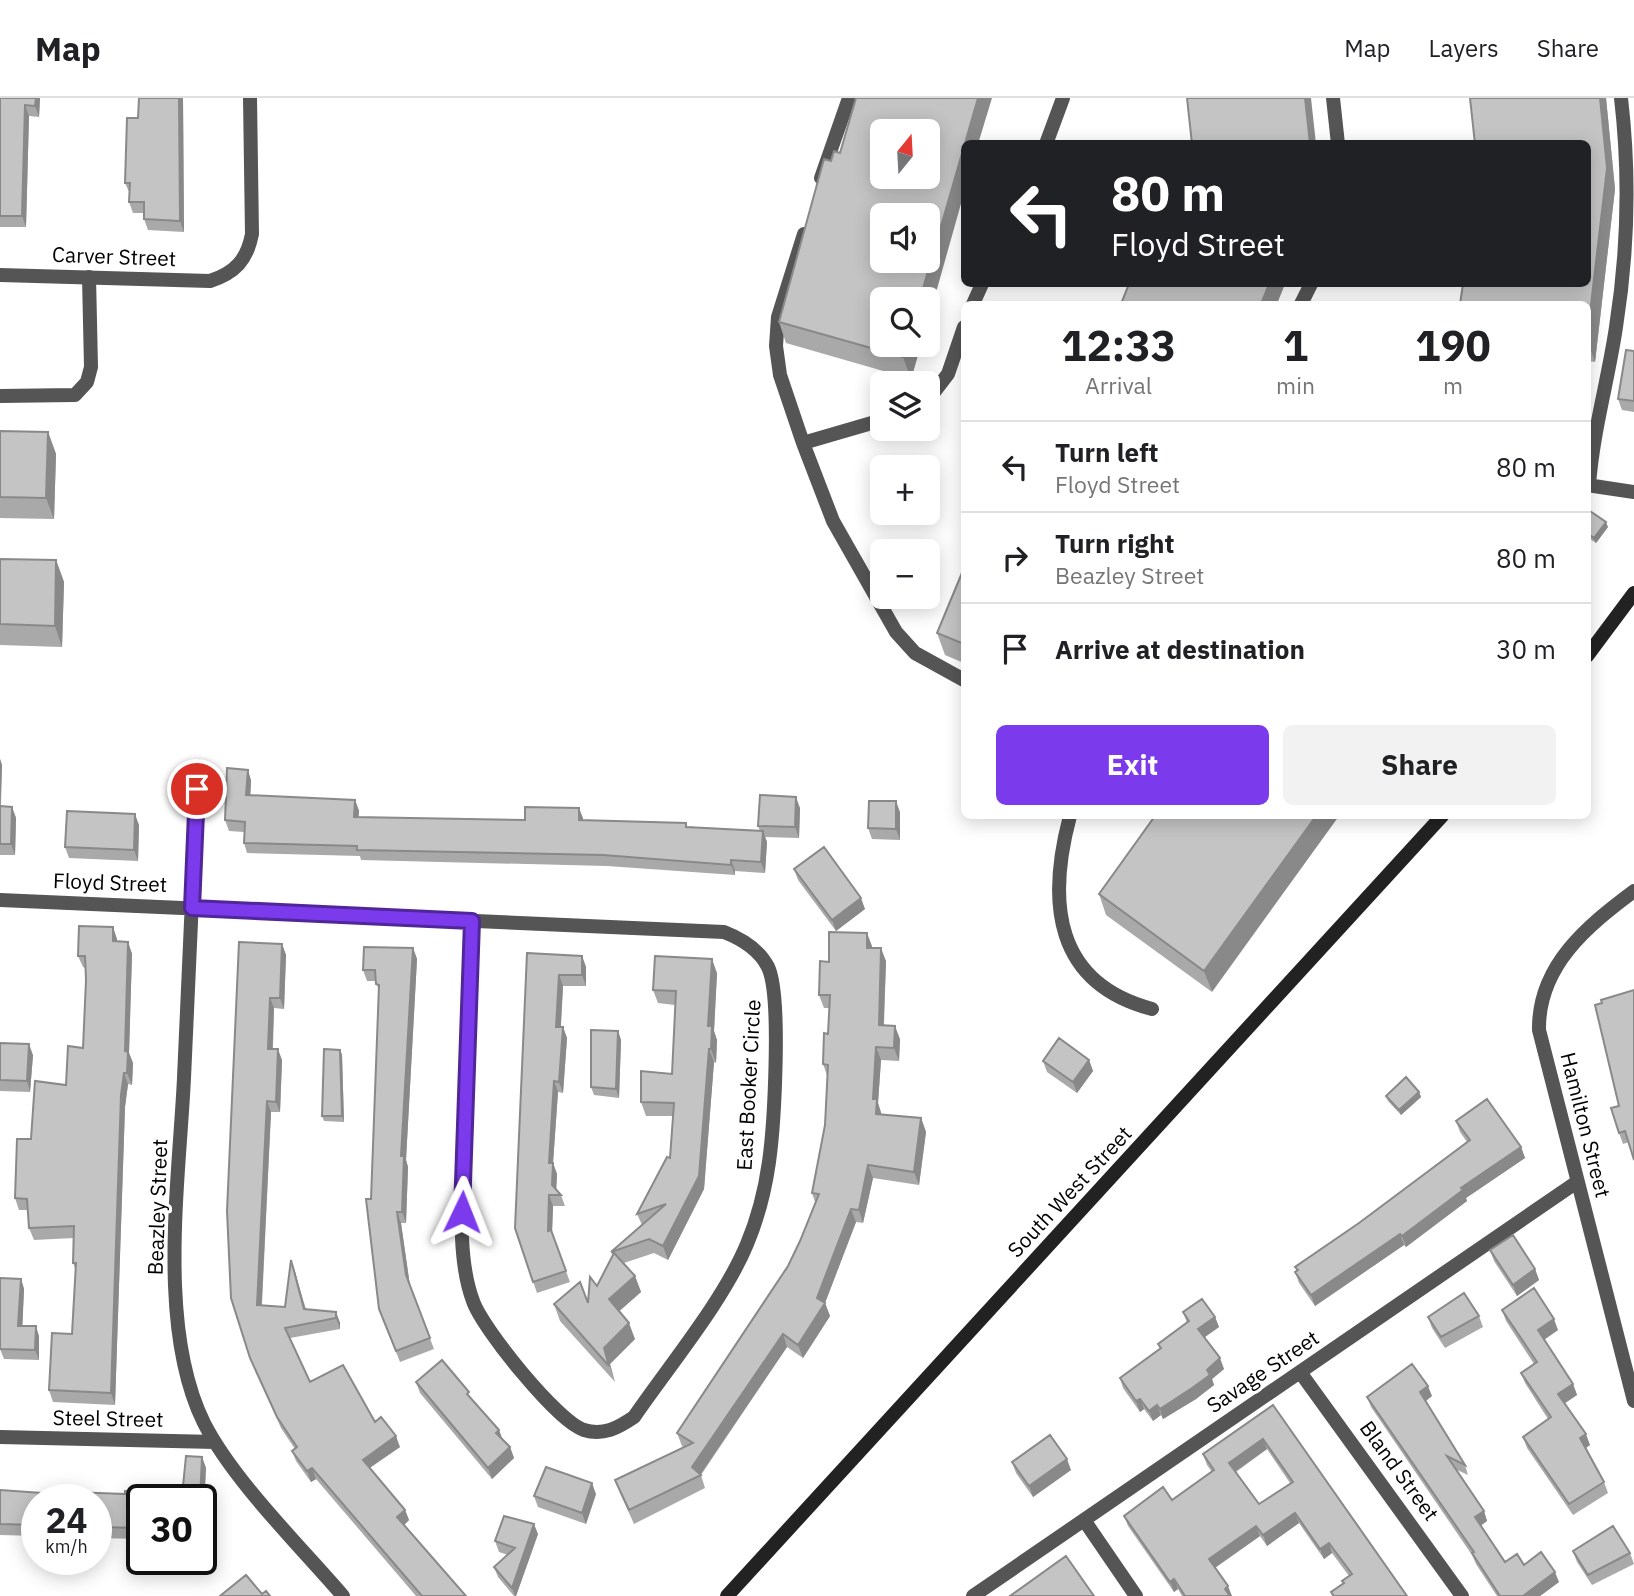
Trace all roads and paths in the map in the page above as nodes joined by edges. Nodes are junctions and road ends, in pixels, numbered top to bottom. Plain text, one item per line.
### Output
1 (250, 98) edge
2 (849, 98) edge
3 (1063, 98) edge
4 (1333, 98) edge
5 (1621, 98) edge
6 (1047, 140) edge
7 (1338, 140) edge
8 (817, 192) edge
9 (809, 217) edge
10 (0, 275) edge
11 (89, 277) junction
12 (961, 336) edge
13 (940, 384) edge
14 (0, 396) edge
15 (870, 423) edge
16 (803, 443) junction
17 (1591, 457) edge
18 (1591, 485) edge
19 (1634, 492) edge
20 (1634, 593) edge
21 (1591, 651) edge
22 (961, 678) edge
23 (198, 766) dead end
24 (1069, 819) edge
25 (1439, 819) edge
26 (1634, 891) edge
27 (0, 900) edge
28 (192, 908) junction
29 (472, 921) junction
30 (555, 924) joint
31 (1152, 1009) dead end
32 (1577, 1182) junction
33 (1300, 1372) junction
34 (1634, 1401) edge
35 (0, 1437) edge
36 (215, 1442) junction
37 (1084, 1520) junction
38 (343, 1596) edge
39 (727, 1596) edge
40 (973, 1596) edge
41 (1136, 1596) edge
42 (1462, 1596) edge

1 - 11 street, Carver Street
2 - 8 street
3 - 6 street
4 - 7 street
5 - 17 street
9 - 16 street
10 - 11 street, Carver Street
11 - 14 street
12 - 13 street
15 - 16 street
16 - 22 street
18 - 19 street
20 - 21 street
23 - 28 street, Beazley Street
24 - 31 street
25 - 39 street, South West Street
26 - 32 street, Hamilton Street
27 - 28 street, Floyd Street
28 - 29 street, Floyd Street
28 - 36 street, Beazley Street
29 - 30 street, Floyd Street
29 - 30 street, East Booker Circle
32 - 33 street, Savage Street
32 - 34 street, Hamilton Street
33 - 37 street, Savage Street
33 - 42 street, Bland Street
35 - 36 street, Steel Street
36 - 38 street, Beazley Street
37 - 40 street, Savage Street
37 - 41 street

